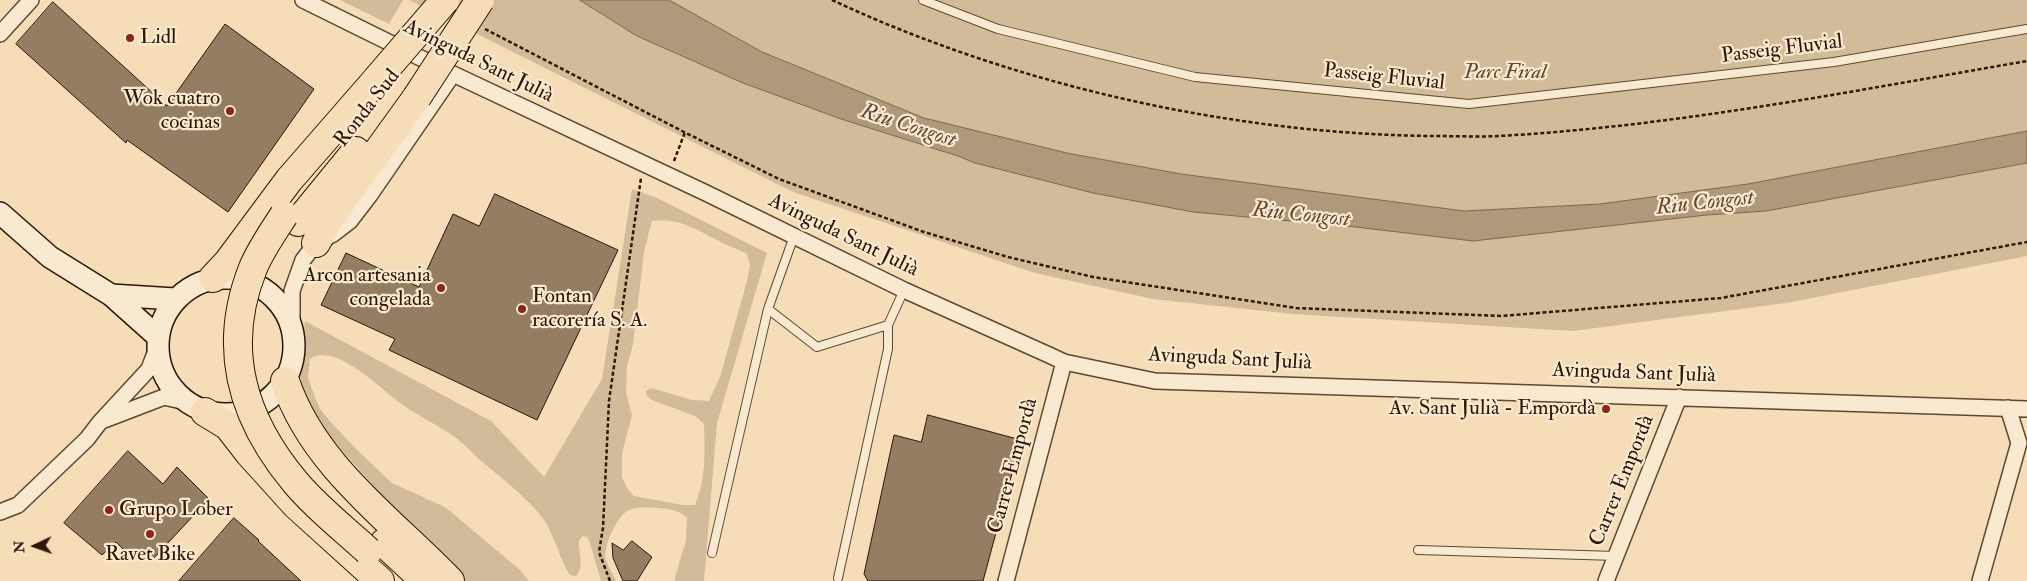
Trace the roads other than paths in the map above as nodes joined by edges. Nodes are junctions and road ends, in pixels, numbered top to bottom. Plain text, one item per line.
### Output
1 (31, 0) edge
2 (303, 0) edge
3 (445, 0) edge
4 (450, 0) edge
5 (469, 0) edge
6 (480, 0) edge
7 (923, 0) edge
8 (2027, 28) edge
9 (0, 33) edge
10 (453, 74) junction
11 (396, 88) junction
12 (0, 213) edge
13 (794, 236) junction
14 (316, 243) junction
15 (213, 278) junction
16 (904, 290) junction
17 (112, 295) junction
18 (175, 299) junction
19 (768, 309) junction
20 (888, 324) junction
21 (292, 329) junction
22 (157, 342) junction
23 (1064, 362) junction
24 (285, 380) junction
25 (1679, 397) junction
26 (2027, 404) edge
27 (196, 407) junction
28 (2008, 408) junction
29 (2027, 409) edge
30 (100, 422) junction
31 (0, 512) edge
32 (376, 547) junction
33 (1418, 550) dead end
34 (712, 553) dead end
35 (1616, 556) junction
36 (838, 578) dead end
37 (380, 581) edge
38 (401, 581) edge
39 (425, 581) edge
40 (450, 581) edge
41 (1006, 581) edge
42 (1606, 581) edge
43 (1980, 581) edge

1 - 9 street
2 - 10 street, Avinguda Sant Julià
3 - 11 highway, bridge
4 - 11 highway, Ronda Sud
5 - 11 highway, Ronda Sud
6 - 11 highway, bridge
7 - 8 lane, Passeig Fluvial
10 - 13 street, Avinguda Sant Julià
10 - 14 street
11 - 14 highway
11 - 15 highway
11 - 32 highway, Ronda Sud, bridge
12 - 17 street
13 - 16 street, Avinguda Sant Julià
13 - 19 lane
14 - 21 street
15 - 18 street
15 - 21 street
16 - 20 lane
16 - 23 street, Avinguda Sant Julià
17 - 18 street
17 - 22 street
18 - 22 street
19 - 20 lane
19 - 34 lane
20 - 36 lane
21 - 24 street
22 - 27 street
22 - 30 street
23 - 25 street, Avinguda Sant Julià
23 - 41 street, Carrer Empordà
24 - 27 street
24 - 40 highway
25 - 28 street, Avinguda Sant Julià
25 - 35 street, Carrer Empordà
26 - 28 street
27 - 30 street
27 - 37 highway
28 - 29 street, Avinguda Sant Julià
28 - 43 street
30 - 31 street
32 - 38 highway
32 - 39 highway
33 - 35 lane
35 - 42 street, Carrer Empordà

